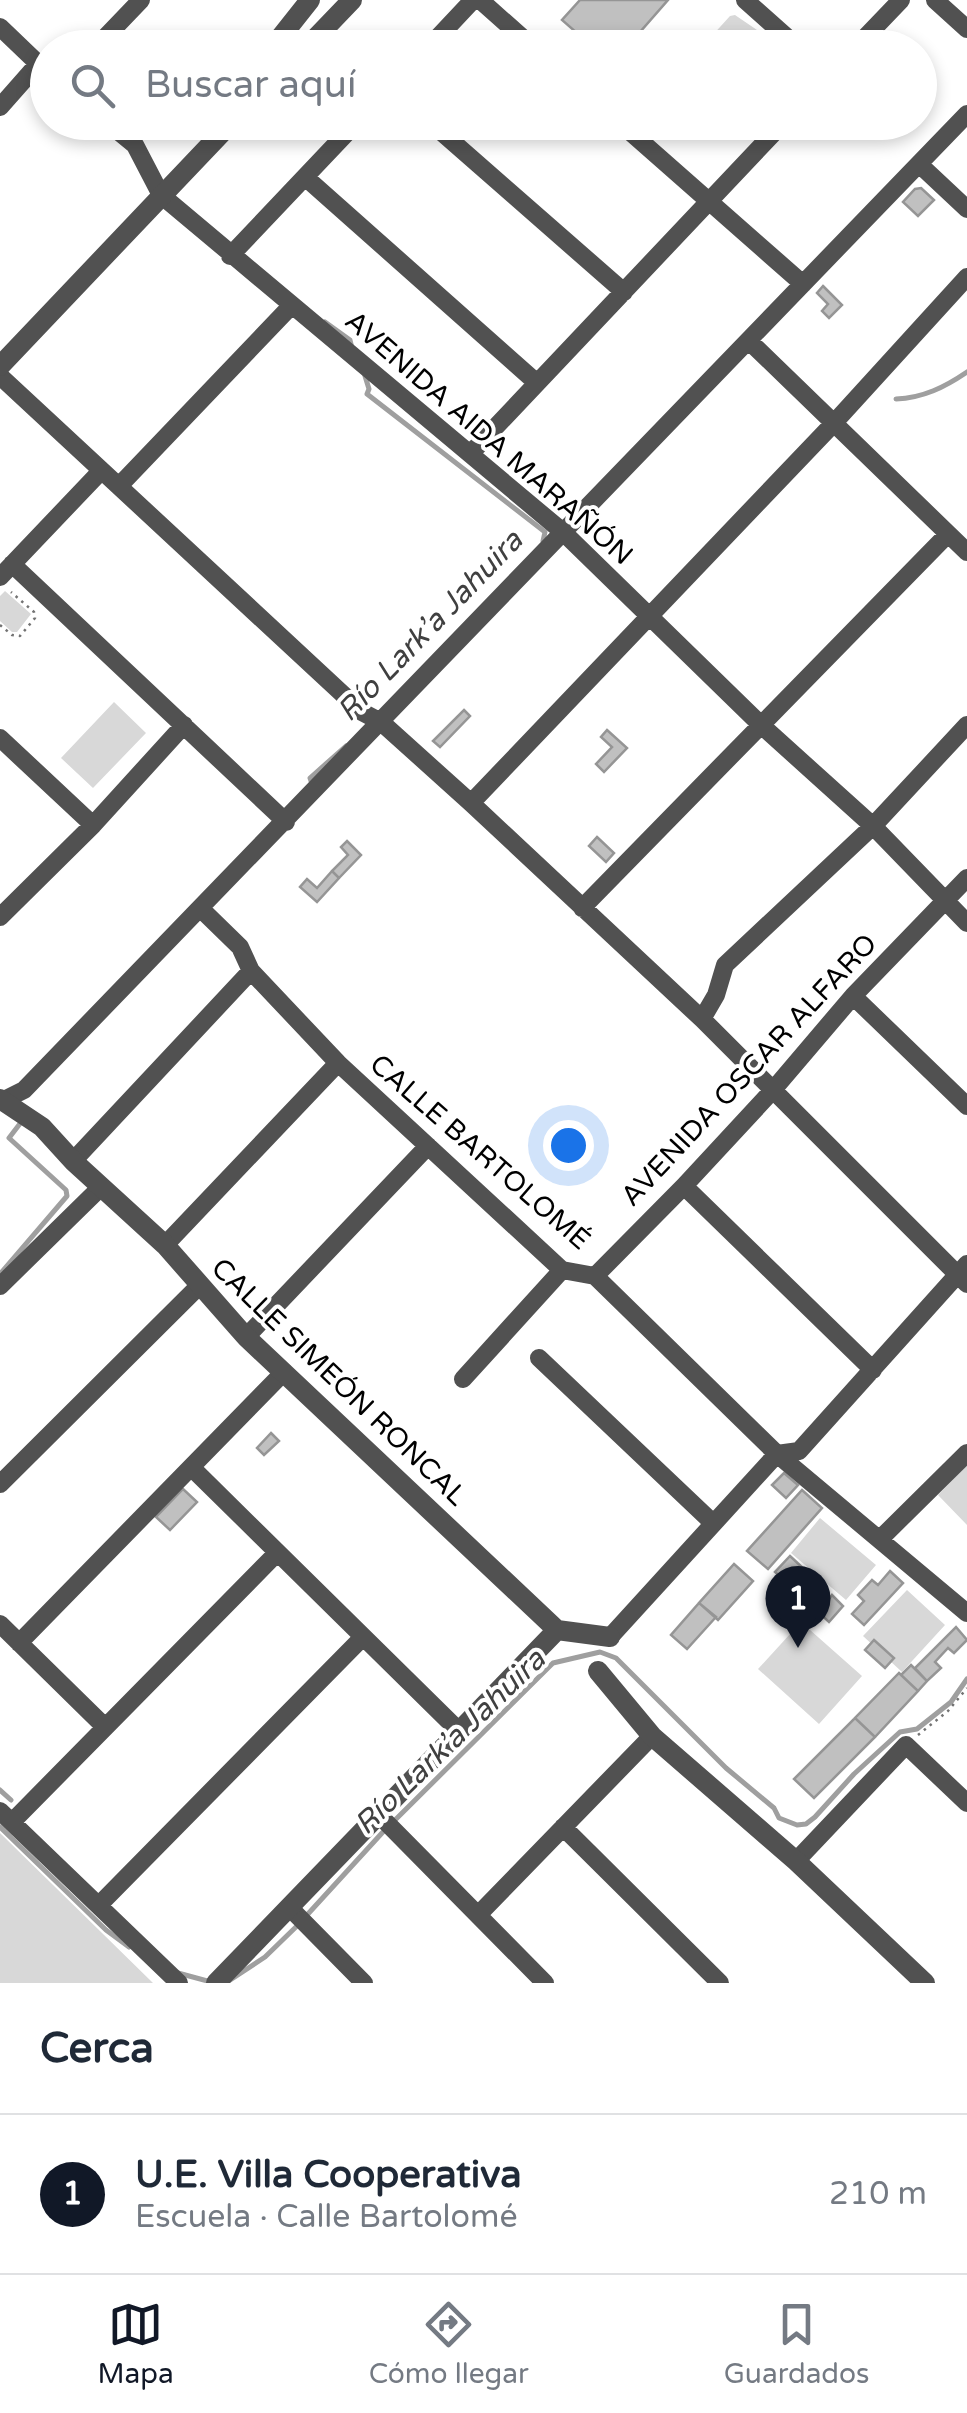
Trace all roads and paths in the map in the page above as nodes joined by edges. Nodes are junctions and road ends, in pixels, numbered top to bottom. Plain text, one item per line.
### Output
1 (140, 0) edge
2 (310, 0) edge
3 (352, 0) edge
4 (473, 0) edge
5 (480, 0) edge
6 (745, 0) edge
7 (901, 0) edge
8 (935, 0) edge
9 (0, 27) edge
10 (967, 29) edge
11 (112, 30) edge
12 (286, 30) edge
13 (323, 30) edge
14 (445, 30) edge
15 (514, 30) edge
16 (778, 30) edge
17 (872, 30) edge
18 (30, 56) edge
19 (30, 80) edge
20 (0, 106) edge
21 (967, 114) edge
22 (129, 140) edge
23 (214, 140) edge
24 (340, 140) edge
25 (451, 140) edge
26 (639, 140) edge
27 (767, 140) edge
28 (919, 164) junction
29 (305, 177) junction
30 (161, 195) junction
31 (709, 202) junction
32 (967, 209) edge
33 (230, 256) junction
34 (967, 277) edge
35 (803, 284) junction
36 (624, 292) junction
37 (292, 304) junction
38 (749, 341) junction
39 (0, 366) edge
40 (0, 376) edge
41 (537, 384) junction
42 (833, 424) junction
43 (470, 454) junction
44 (102, 470) junction
45 (119, 486) junction
46 (563, 532) junction
47 (948, 534) junction
48 (967, 552) edge
49 (6, 576) edge
50 (648, 617) junction
51 (1, 628) edge
52 (381, 722) junction
53 (762, 725) junction
54 (967, 725) edge
55 (184, 726) junction
56 (0, 738) edge
57 (472, 803) junction
58 (286, 822) junction
59 (93, 825) junction
60 (873, 826) junction
61 (967, 878) edge
62 (944, 901) junction
63 (200, 908) junction
64 (582, 908) junction
65 (1, 915) edge
66 (967, 923) edge
67 (250, 971) junction
68 (853, 996) junction
69 (702, 1020) junction
70 (338, 1063) junction
71 (774, 1090) junction
72 (1, 1100) edge
73 (967, 1106) edge
74 (428, 1146) junction
75 (72, 1161) junction
76 (684, 1186) junction
77 (101, 1187) junction
78 (164, 1245) junction
79 (562, 1270) junction
80 (964, 1274) edge
81 (595, 1276) junction
82 (0, 1286) edge
83 (200, 1286) junction
84 (246, 1337) junction
85 (540, 1358) dead end
86 (874, 1370) junction
87 (284, 1372) junction
88 (463, 1379) dead end
89 (967, 1453) edge
90 (777, 1454) junction
91 (191, 1467) junction
92 (0, 1484) edge
93 (713, 1524) junction
94 (880, 1538) junction
95 (276, 1554) junction
96 (967, 1613) edge
97 (0, 1624) edge
98 (557, 1630) junction
99 (610, 1637) joint
100 (362, 1638) junction
101 (19, 1643) junction
102 (598, 1670) dead end
103 (967, 1688) edge
104 (104, 1726) junction
105 (459, 1731) junction
106 (652, 1736) junction
107 (906, 1745) junction
108 (967, 1803) edge
109 (378, 1814) junction
110 (6, 1816) edge
111 (563, 1826) junction
112 (796, 1862) junction
113 (99, 1905) junction
114 (289, 1908) junction
115 (478, 1916) junction
116 (179, 1983) edge
117 (216, 1983) edge
118 (364, 1983) edge
119 (545, 1983) edge
120 (720, 1983) edge
121 (925, 1983) edge

1 - 11 street
2 - 12 street
3 - 13 street
4 - 14 street
5 - 15 street
6 - 16 street
7 - 17 street
8 - 10 street
9 - 18 street
19 - 20 street
21 - 28 street
22 - 30 street, AVENIDA AIDA MARAÑÓN
23 - 30 street
24 - 29 street
25 - 36 street
26 - 31 street
27 - 31 street
28 - 32 street
28 - 35 street
29 - 33 street
29 - 41 street
30 - 33 street, AVENIDA AIDA MARAÑÓN
30 - 39 street
31 - 35 street
31 - 36 street
33 - 37 street, AVENIDA AIDA MARAÑÓN
34 - 42 street
35 - 38 street
36 - 41 street
37 - 43 street, AVENIDA AIDA MARAÑÓN
37 - 45 street
38 - 42 street
38 - 46 street
40 - 44 street
41 - 43 street
42 - 47 street
42 - 50 street
43 - 46 street, AVENIDA AIDA MARAÑÓN
44 - 45 street
44 - 49 street
45 - 52 street
46 - 50 street, AVENIDA AIDA MARAÑÓN
46 - 52 street
47 - 48 street
47 - 53 street
49 - 51 path
49 - 55 street
50 - 53 street, AVENIDA AIDA MARAÑÓN
50 - 57 street
52 - 57 street
52 - 58 street
53 - 60 street, AVENIDA AIDA MARAÑÓN
53 - 64 street
54 - 60 street
55 - 58 street
55 - 59 street
56 - 59 street
57 - 64 street
58 - 63 street
59 - 65 street
60 - 62 street, AVENIDA AIDA MARAÑÓN
60 - 69 street
61 - 62 street, AVENIDA OSCAR ALFARO
62 - 66 street, AVENIDA AIDA MARAÑÓN
62 - 68 street, AVENIDA OSCAR ALFARO
63 - 67 street, CALLE BARTOLOMÉ
63 - 72 street
64 - 69 street
67 - 70 street, CALLE BARTOLOMÉ
67 - 75 street
68 - 71 street, AVENIDA OSCAR ALFARO
68 - 73 street
69 - 71 street
70 - 74 street, CALLE BARTOLOMÉ
70 - 78 street
71 - 76 street, AVENIDA OSCAR ALFARO
71 - 80 street
72 - 75 street, CALLE SIMEÓN RONCAL
74 - 79 street, CALLE BARTOLOMÉ
74 - 84 street
75 - 77 street, CALLE SIMEÓN RONCAL
76 - 81 street, AVENIDA OSCAR ALFARO
76 - 86 street
77 - 78 street, CALLE SIMEÓN RONCAL
77 - 82 street
78 - 83 street, CALLE SIMEÓN RONCAL
79 - 81 street, CALLE BARTOLOMÉ
79 - 88 street
80 - 86 street
81 - 90 street, CALLE BARTOLOMÉ
83 - 84 street, CALLE SIMEÓN RONCAL
83 - 92 street
84 - 87 street, CALLE SIMEÓN RONCAL
85 - 93 street
86 - 90 street
87 - 91 street
87 - 98 street, CALLE SIMEÓN RONCAL
89 - 94 street
90 - 93 street
90 - 94 street, CALLE BARTOLOMÉ
91 - 95 street
91 - 101 street
93 - 99 street
94 - 96 street, CALLE BARTOLOMÉ
95 - 100 street
95 - 104 street
97 - 101 street
98 - 99 street
98 - 105 street
100 - 105 street
100 - 113 street
101 - 104 street
102 - 106 street
103 - 107 path
104 - 110 street
105 - 109 street
106 - 111 street
106 - 112 street
107 - 108 street
107 - 112 street
109 - 114 street
109 - 115 street
110 - 113 street
111 - 115 street
111 - 120 street
112 - 121 street
113 - 116 street
114 - 117 street
114 - 118 street
115 - 119 street

